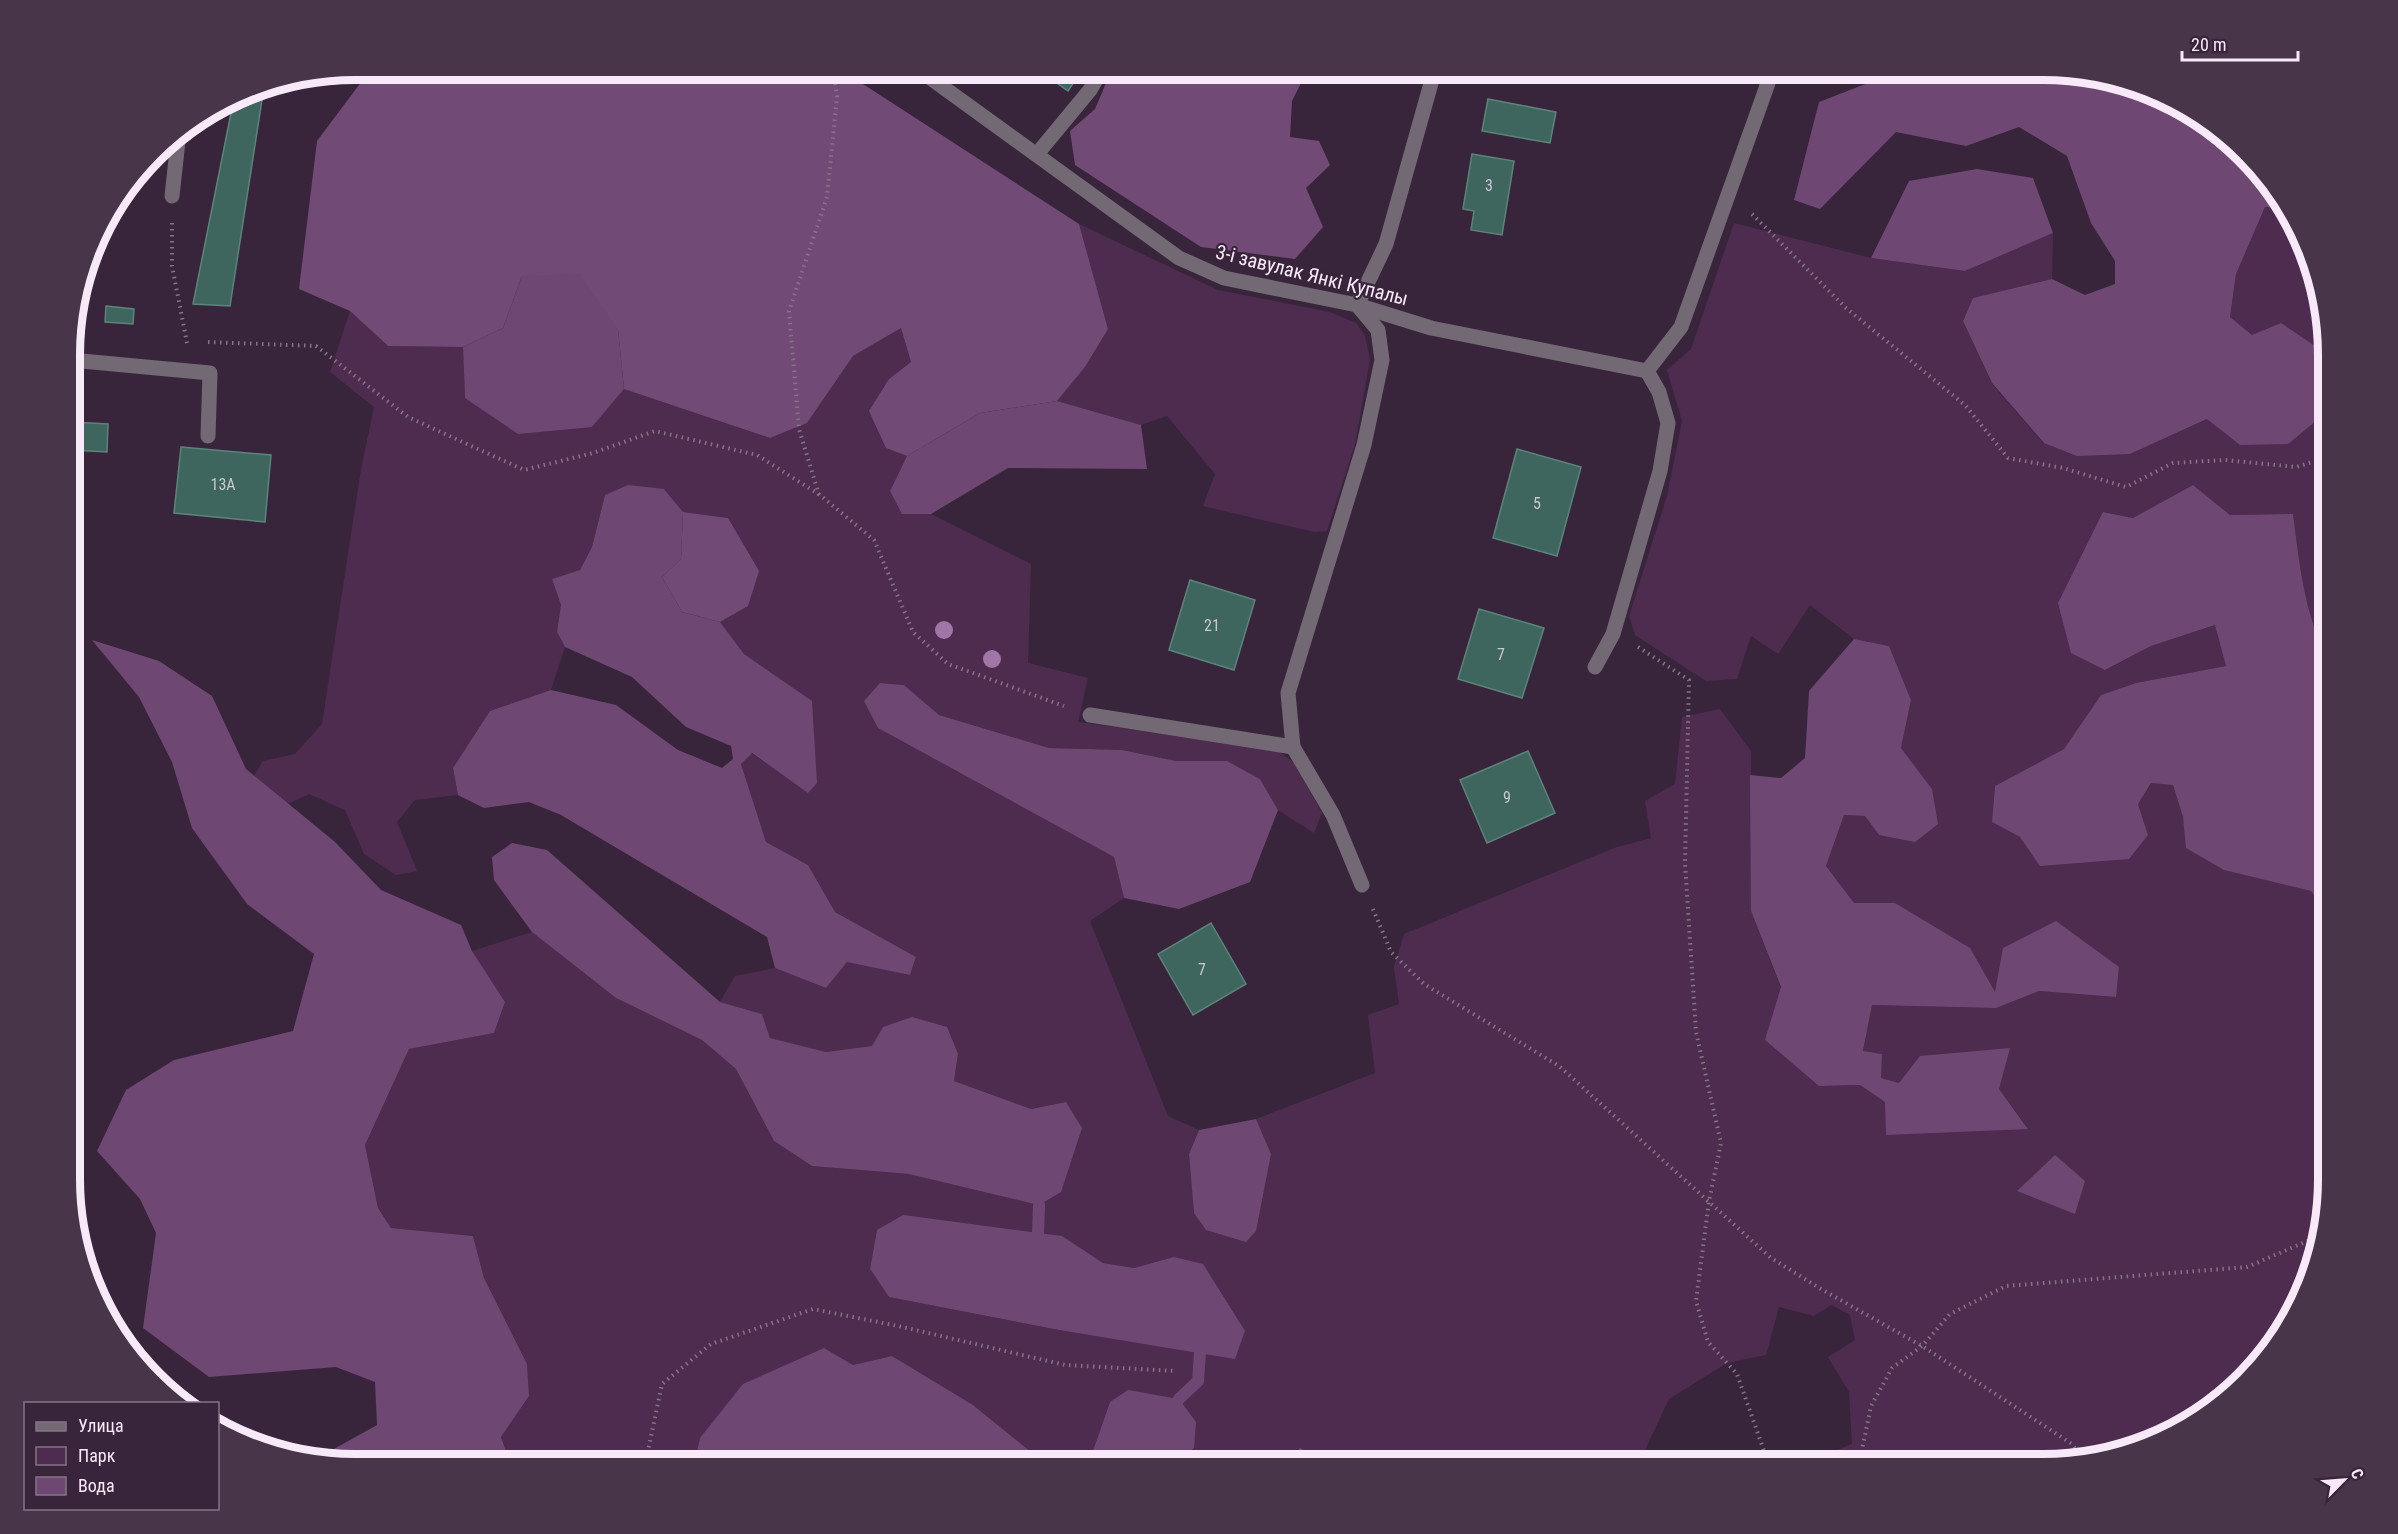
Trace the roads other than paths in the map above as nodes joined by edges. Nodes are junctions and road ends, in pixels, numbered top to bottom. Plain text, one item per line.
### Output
1 (933, 80) edge
2 (1096, 80) edge
3 (1432, 80) edge
4 (1769, 80) edge
5 (179, 143) edge
6 (1037, 154) junction
7 (172, 196) road end
8 (1357, 305) junction
9 (80, 361) edge
10 (1647, 371) junction
11 (208, 436) dead end
12 (1595, 667) dead end
13 (1090, 715) road end
14 (1293, 747) junction
15 (1362, 885) road end

1 - 6 street, 3-і завулак Янкі Купалы
2 - 6 street
3 - 8 street
4 - 10 street
5 - 7 street
6 - 8 street, 3-і завулак Янкі Купалы
8 - 10 street, 3-і завулак Янкі Купалы
8 - 14 street
9 - 11 street
10 - 12 street
13 - 14 street
14 - 15 street

